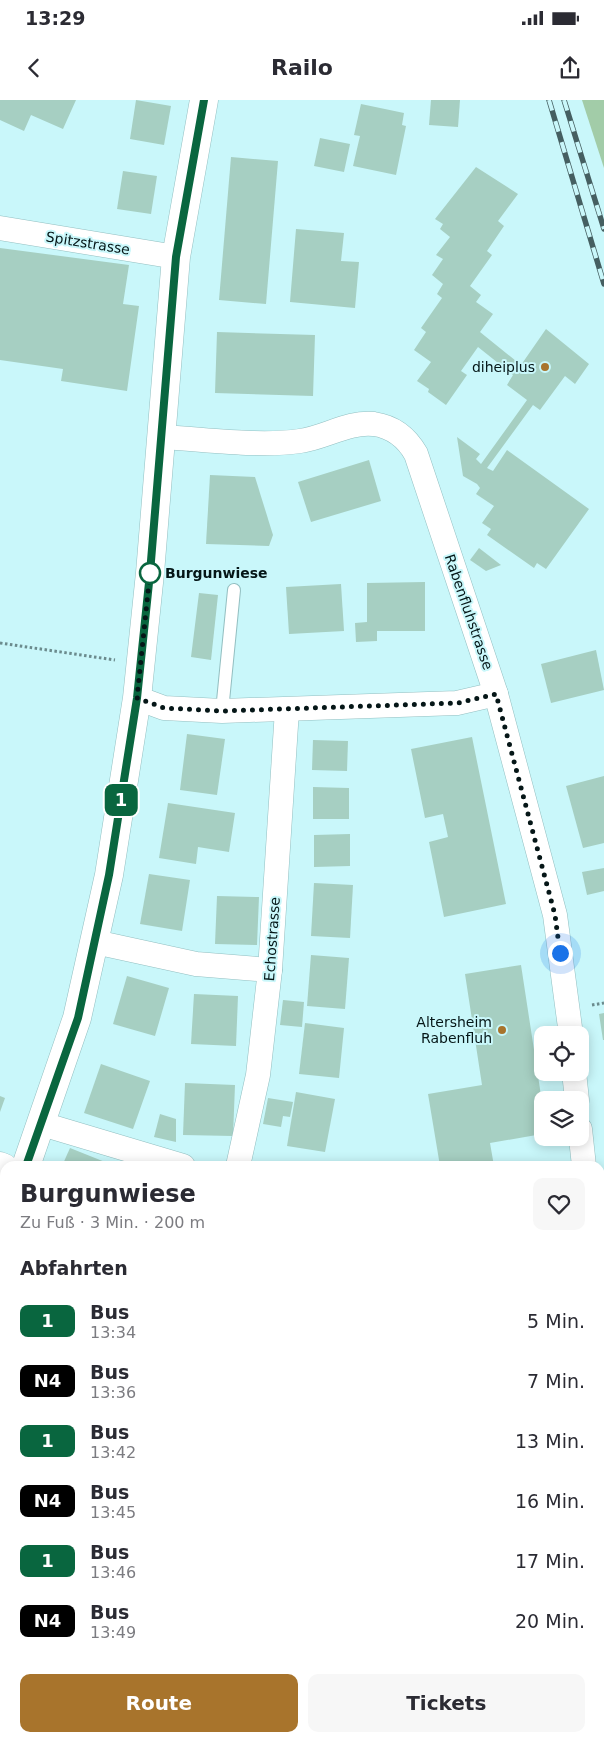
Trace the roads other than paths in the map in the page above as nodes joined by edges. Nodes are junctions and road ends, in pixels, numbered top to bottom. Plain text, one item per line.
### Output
1 (204, 100) edge
2 (0, 228) edge
3 (176, 257) junction
4 (161, 437) junction
5 (234, 590) dead end
6 (496, 694) junction
7 (137, 698) junction
8 (287, 710) junction
9 (222, 711) junction
10 (96, 942) junction
11 (270, 970) junction
12 (570, 1026) edge
13 (42, 1124) junction
14 (582, 1146) edge
15 (28, 1161) edge
16 (167, 1161) edge
17 (239, 1161) edge
18 (583, 1161) edge

1 - 3 street
2 - 3 street, Spitzstrasse
3 - 4 street
4 - 6 street, Rabenfluhstrasse
4 - 7 street
5 - 9 lane
6 - 8 street
6 - 12 street, Rabenfluhstrasse
7 - 9 street
7 - 10 street
8 - 9 street
8 - 11 street, Echostrasse
10 - 11 street
10 - 13 street
11 - 17 street, Echostrasse
13 - 15 street
13 - 16 street
14 - 18 street

